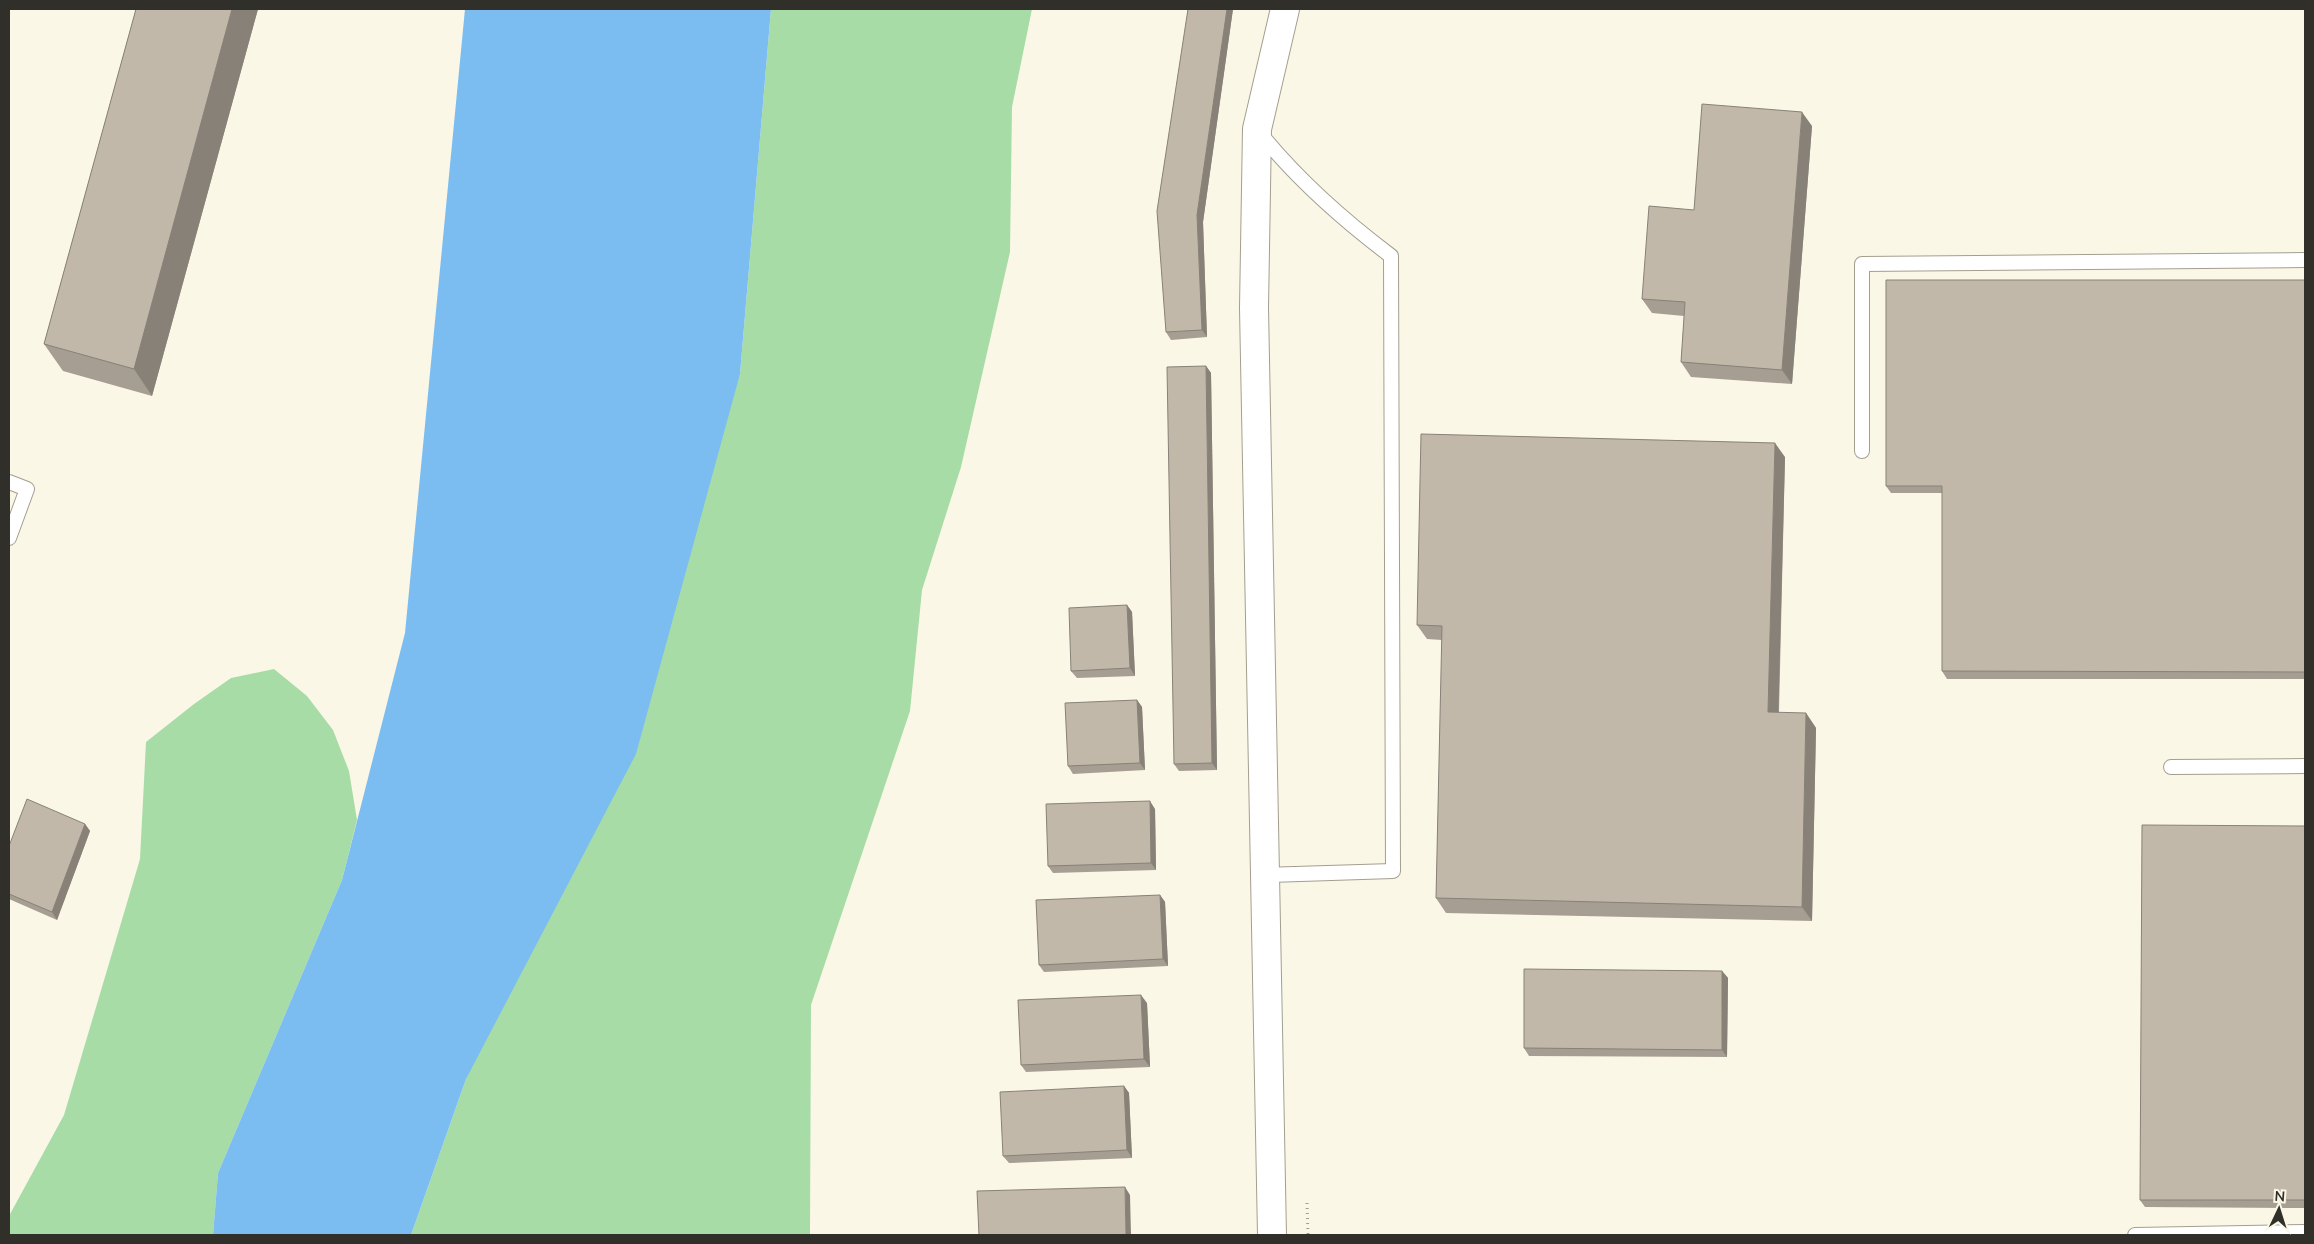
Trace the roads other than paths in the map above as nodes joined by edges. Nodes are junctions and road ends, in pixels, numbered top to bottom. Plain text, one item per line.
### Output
1 (1286, 9) edge
2 (1257, 129) junction
3 (2305, 260) edge
4 (1862, 451) dead end
5 (9, 482) edge
6 (9, 538) edge
7 (2305, 766) edge
8 (2171, 767) dead end
9 (1266, 875) junction
10 (2305, 1232) edge
11 (1272, 1235) edge
12 (2134, 1235) edge

1 - 2 street
2 - 9 street
2 - 9 lane
3 - 4 lane
5 - 6 lane
7 - 8 lane
9 - 11 street
10 - 12 lane

